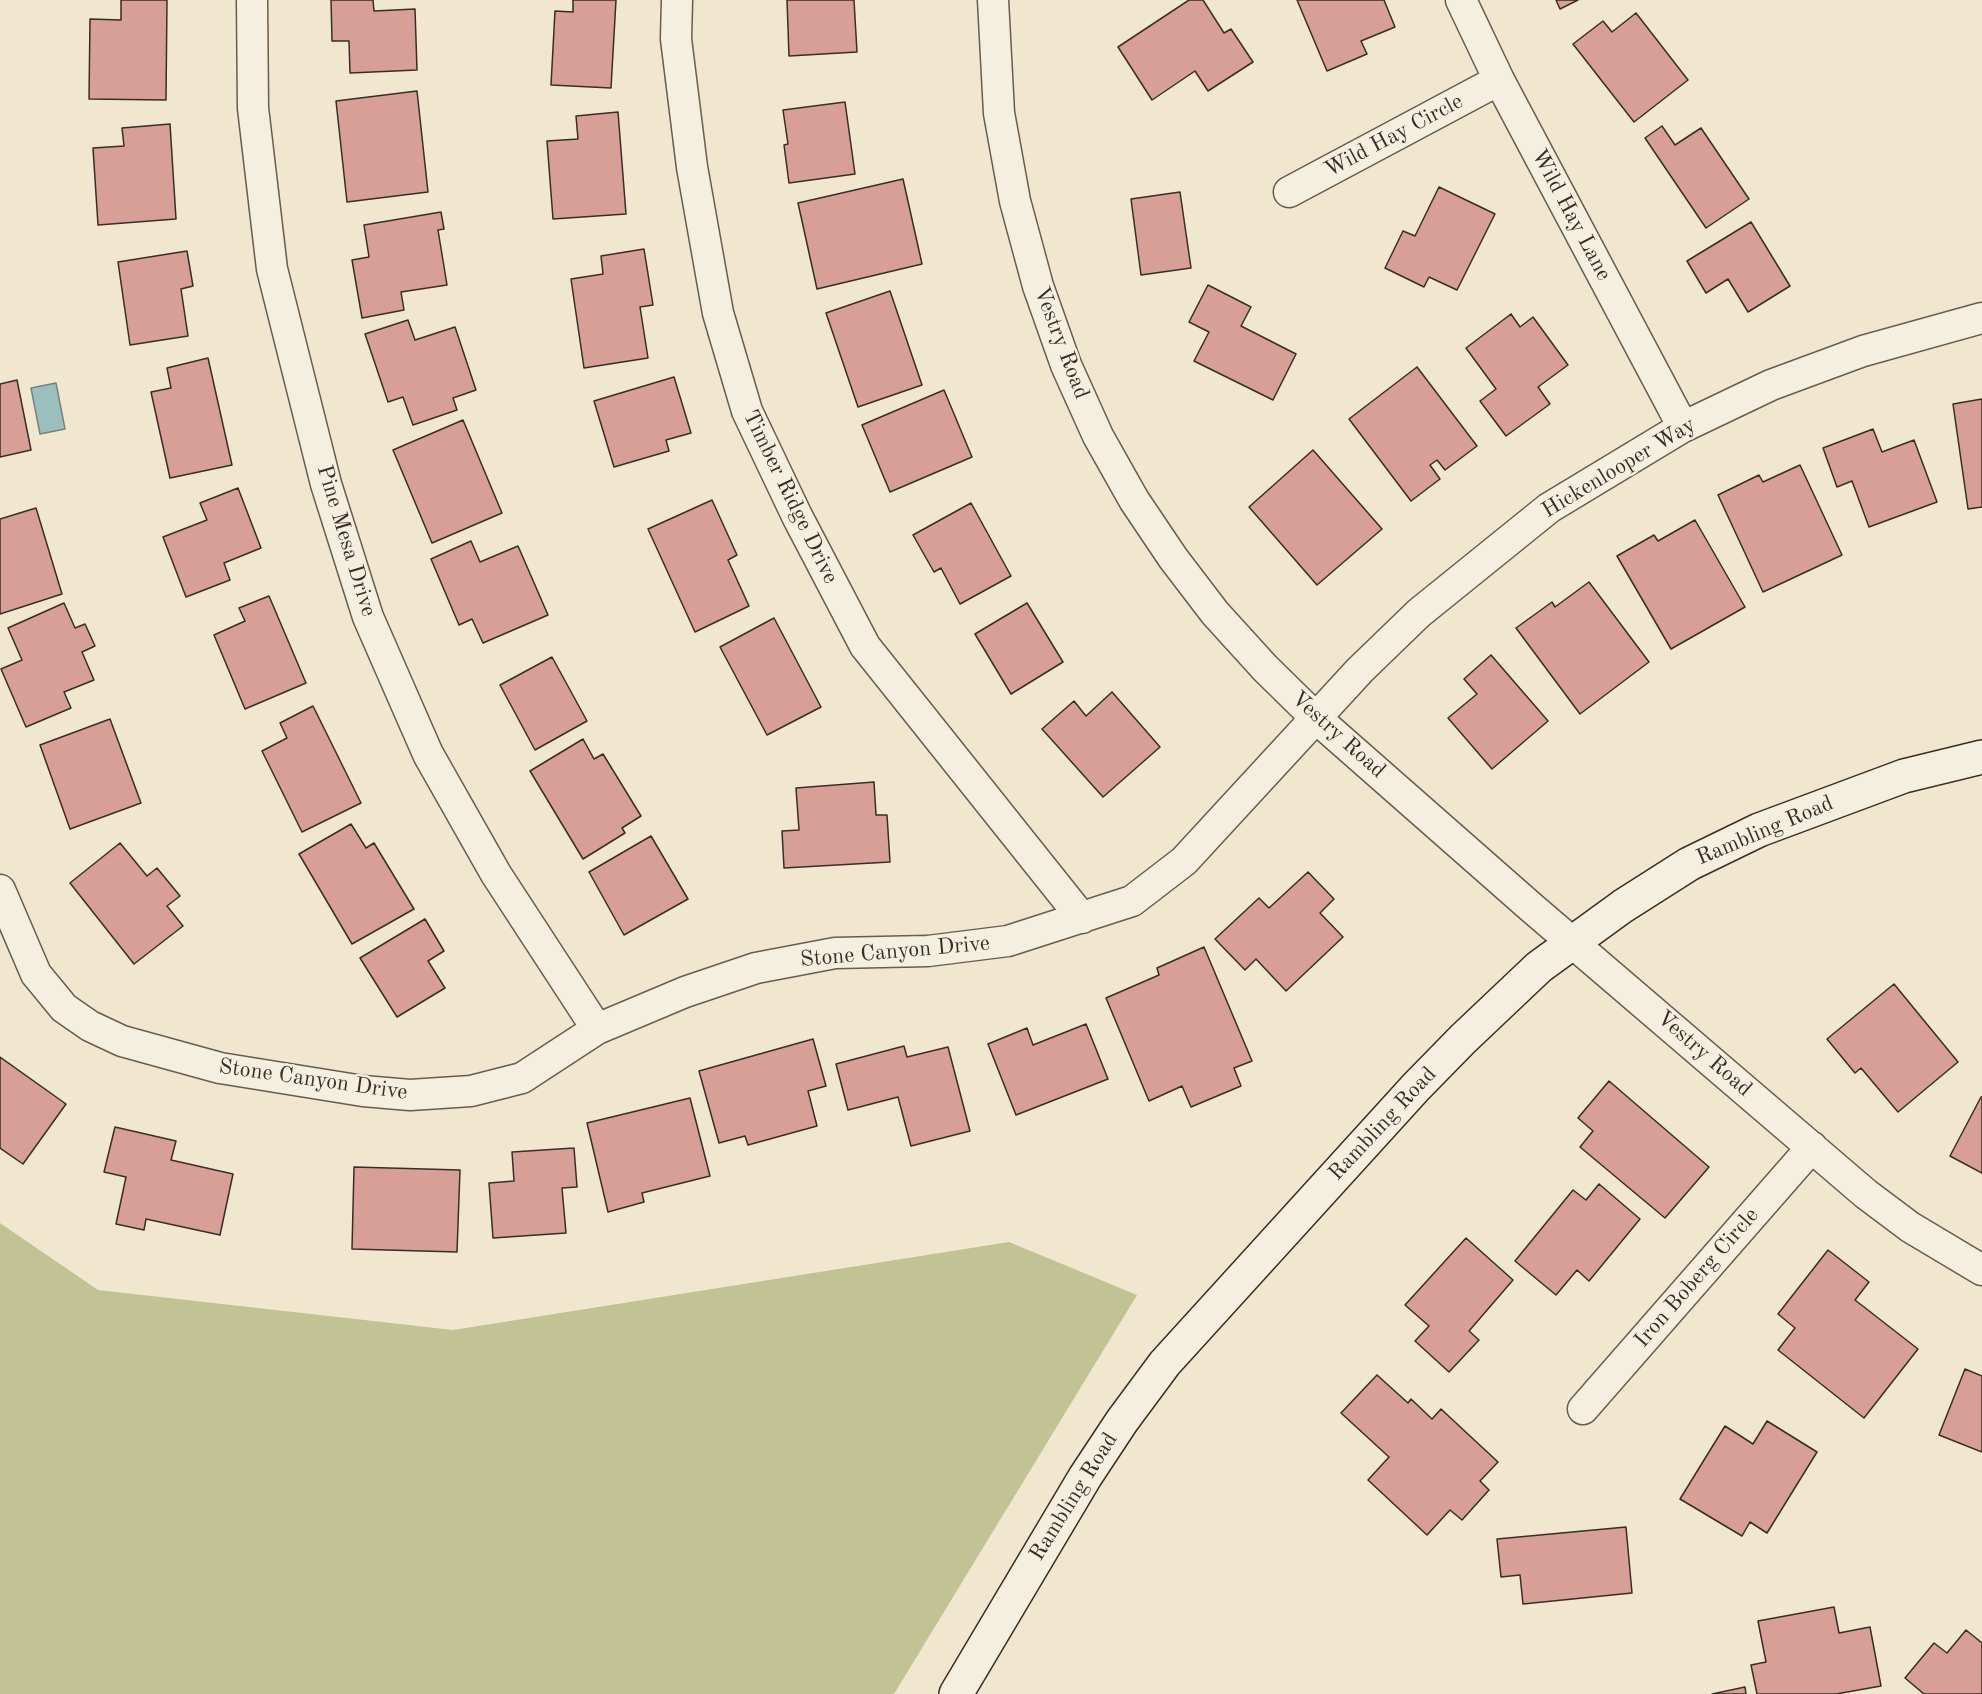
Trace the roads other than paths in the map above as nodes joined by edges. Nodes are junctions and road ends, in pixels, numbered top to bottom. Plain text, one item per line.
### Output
1 (252, 0) edge
2 (676, 0) edge
3 (993, 0) edge
4 (1461, 0) edge
5 (1499, 80) junction
6 (1289, 192) dead end
7 (1982, 318) edge
8 (1683, 427) junction
9 (1317, 718) junction
10 (1982, 757) edge
11 (0, 890) edge
12 (1082, 918) junction
13 (1573, 942) junction
14 (597, 1029) junction
15 (1812, 1147) junction
16 (1982, 1270) edge
17 (1583, 1409) dead end
18 (956, 1694) edge

1 - 14 street, Pine Mesa Drive
2 - 12 street, Timber Ridge Drive
3 - 9 street, Vestry Road
4 - 5 street, Wild Hay Lane
5 - 6 street, Wild Hay Circle
5 - 8 street, Wild Hay Lane
7 - 8 street, Hickenlooper Way
8 - 9 street, Hickenlooper Way
9 - 12 street, Stone Canyon Drive
9 - 13 street, Vestry Road
10 - 13 street, Rambling Road
11 - 14 street, Stone Canyon Drive
12 - 14 street, Stone Canyon Drive
13 - 15 street, Vestry Road
13 - 18 street, Rambling Road
15 - 16 street, Vestry Road
15 - 17 street, Iron Boberg Circle

